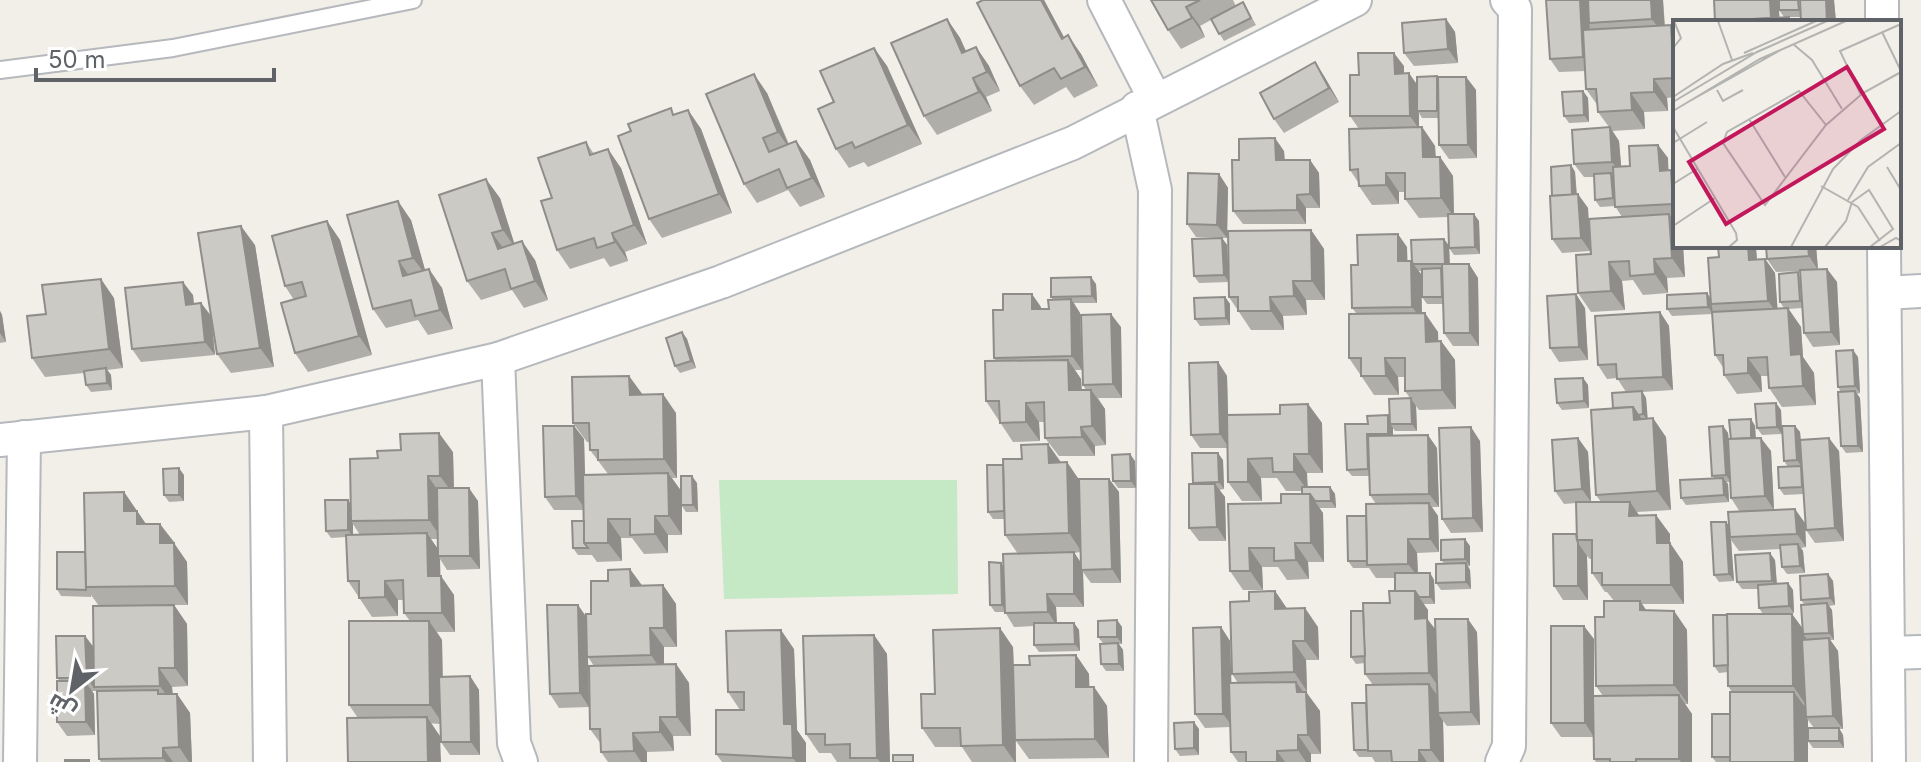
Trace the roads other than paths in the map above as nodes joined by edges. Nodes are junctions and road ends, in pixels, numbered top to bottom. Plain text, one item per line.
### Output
1 (413, 0) edge
2 (1104, 0) edge
3 (1355, 0) edge
4 (1507, 0) edge
5 (0, 70) edge
6 (1146, 103) junction
7 (1884, 248) edge
8 (1921, 291) edge
9 (1885, 293) junction
10 (498, 359) junction
11 (266, 412) junction
12 (12, 438) edge
13 (1921, 652) edge
14 (1888, 653) junction
15 (20, 762) edge
16 (270, 762) edge
17 (521, 762) edge
18 (1151, 762) edge
19 (1502, 762) edge
20 (1889, 762) edge

1 - 5 lane
2 - 6 street
3 - 6 street
4 - 19 street
6 - 10 street
6 - 18 street
7 - 9 street
8 - 9 street
9 - 14 street
10 - 11 street
10 - 17 street
11 - 12 street
11 - 16 street
12 - 15 street
13 - 14 street
14 - 20 street

